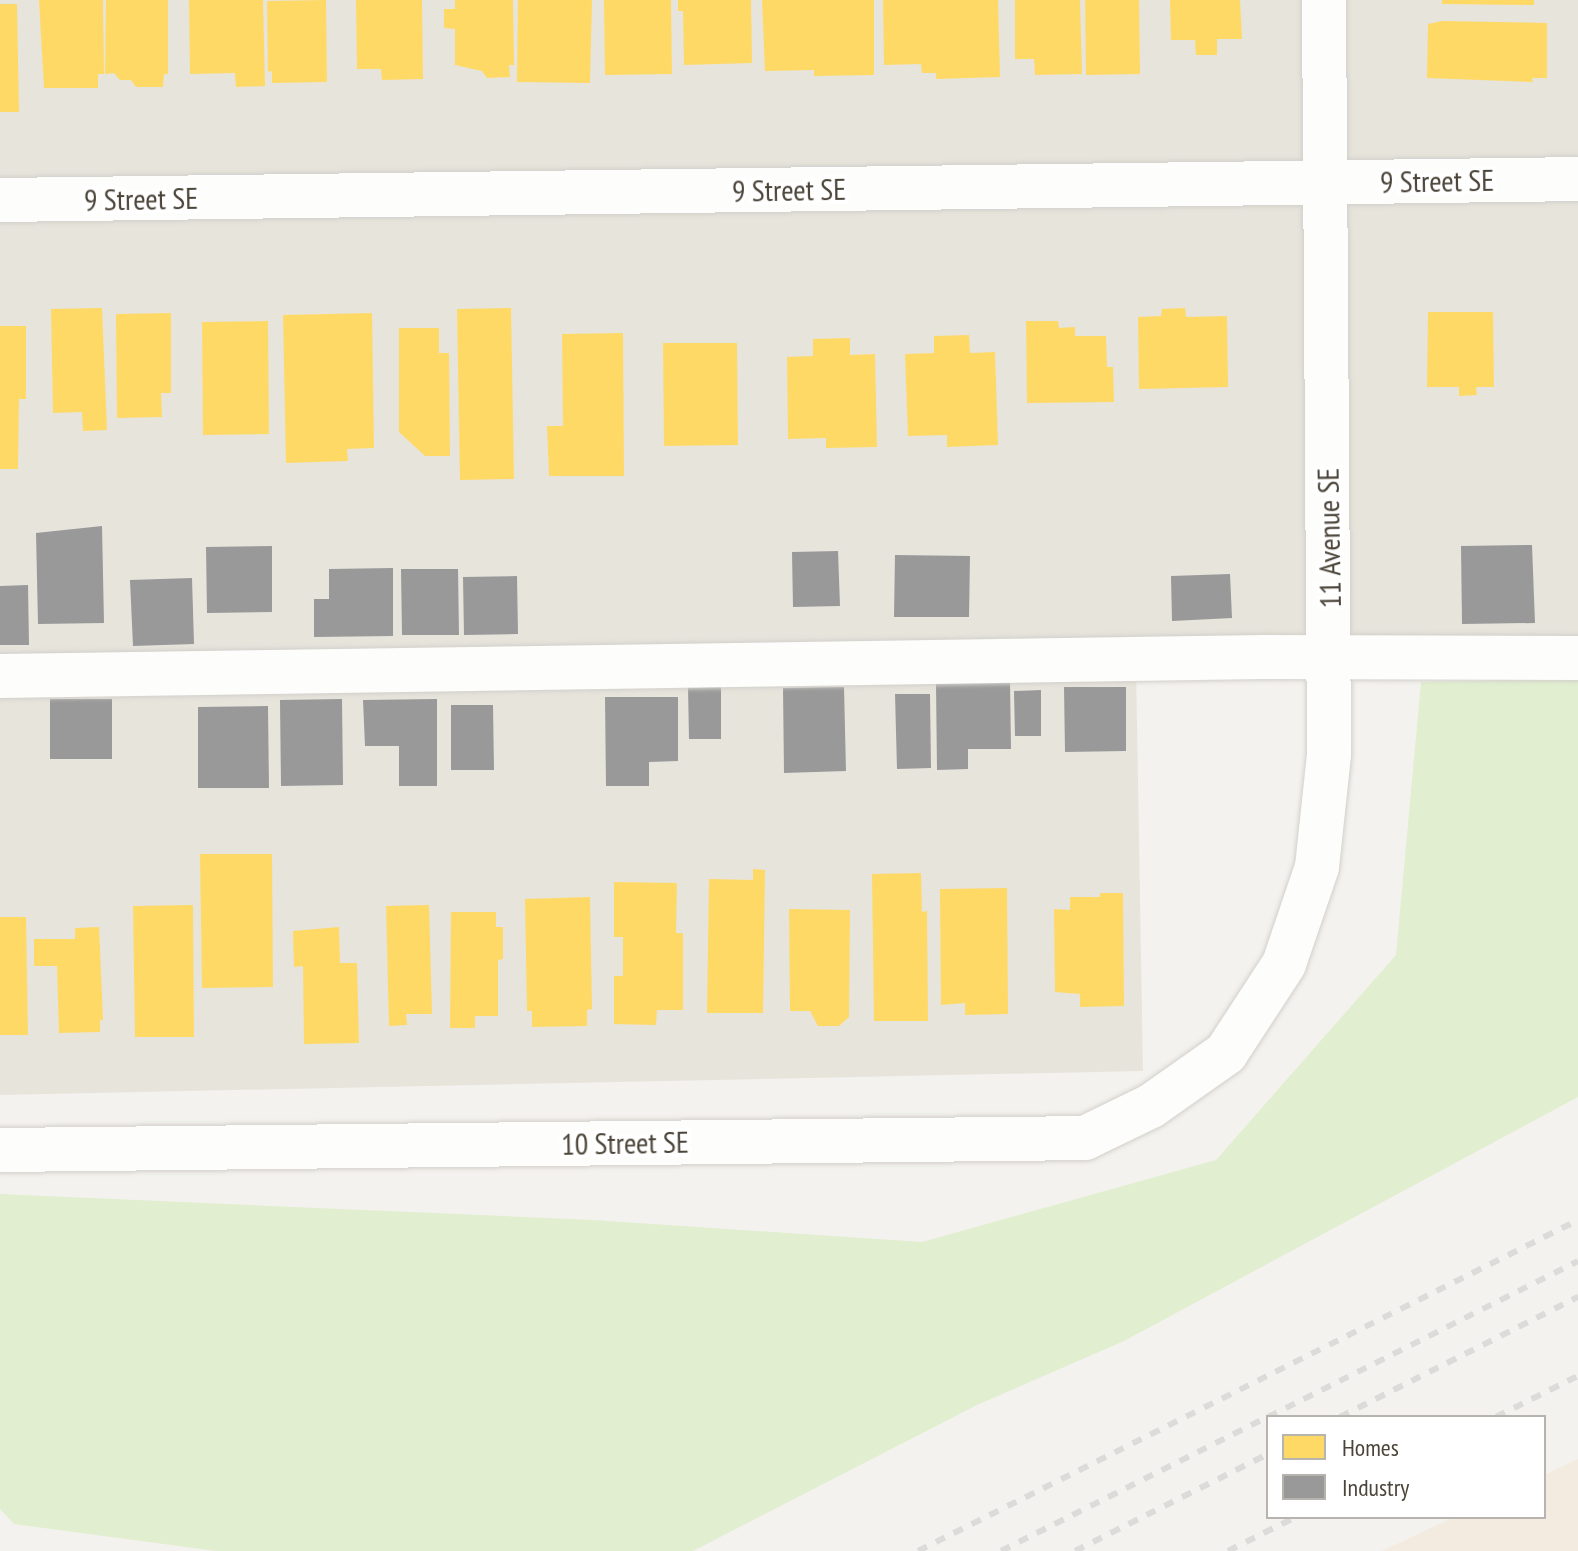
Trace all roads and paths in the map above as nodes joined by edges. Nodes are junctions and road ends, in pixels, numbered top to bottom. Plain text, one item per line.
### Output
1 (1324, 0) edge
2 (1578, 179) edge
3 (1326, 182) junction
4 (0, 200) edge
5 (1331, 657) junction
6 (1578, 658) edge
7 (0, 676) edge
8 (1226, 1053) joint
9 (0, 1150) edge

1 - 3 street, 11 Avenue SE
2 - 3 street, 9 Street SE
3 - 4 street, 9 Street SE
3 - 5 street, 11 Avenue SE
5 - 6 street
5 - 7 street
5 - 8 street, 11 Avenue SE
8 - 9 street, 10 Street SE

